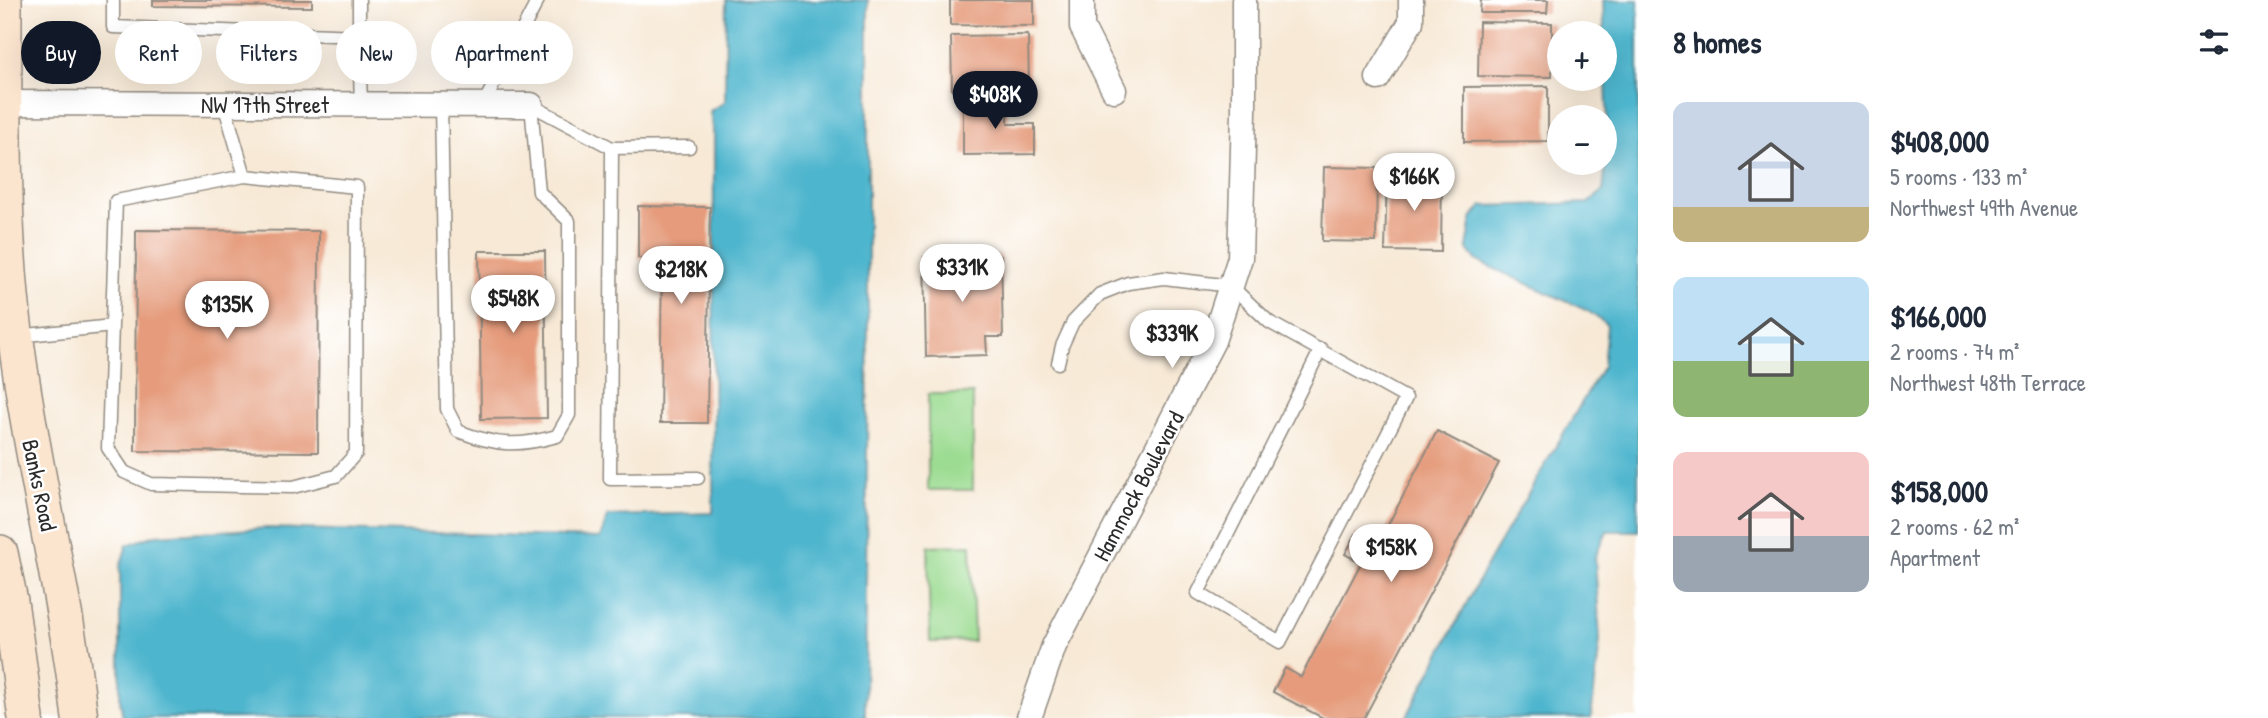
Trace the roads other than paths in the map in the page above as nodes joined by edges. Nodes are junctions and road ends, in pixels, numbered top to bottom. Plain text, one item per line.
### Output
1 (5, 0) edge
2 (113, 0) edge
3 (359, 0) edge
4 (538, 0) edge
5 (1082, 0) edge
6 (1244, 0) edge
7 (1411, 0) edge
8 (359, 21) edge
9 (336, 35) edge
10 (1378, 78) dead end
11 (360, 84) edge
12 (1114, 90) dead end
13 (2, 103) edge
14 (224, 104) junction
15 (361, 105) junction
16 (441, 105) junction
17 (483, 106) junction
18 (531, 106) junction
19 (689, 147) dead end
20 (612, 148) junction
21 (245, 176) junction
22 (1231, 286) junction
23 (112, 326) junction
24 (15, 337) junction
25 (1321, 349) junction
26 (1058, 363) dead end
27 (698, 478) dead end
28 (0, 553) edge
29 (7, 633) edge
30 (26, 718) edge
31 (80, 718) edge
32 (1029, 718) edge

1 - 13 street, Banks Road
2 - 9 lane
3 - 8 lane
4 - 17 lane
5 - 12 street
6 - 22 street, Hammock Boulevard
7 - 10 street
11 - 15 lane
13 - 14 street, NW 17th Street
13 - 24 street, Banks Road
14 - 15 street, NW 17th Street
14 - 21 lane
15 - 16 street, NW 17th Street
16 - 17 street, NW 17th Street
16 - 18 lane
17 - 18 street, NW 17th Street
18 - 20 lane
19 - 20 lane
20 - 27 lane
21 - 23 lane
21 - 23 lane
22 - 25 lane
22 - 26 lane
22 - 32 street, Hammock Boulevard
23 - 24 lane
24 - 31 street, Banks Road
25 - 25 lane
28 - 29 street
29 - 30 street

